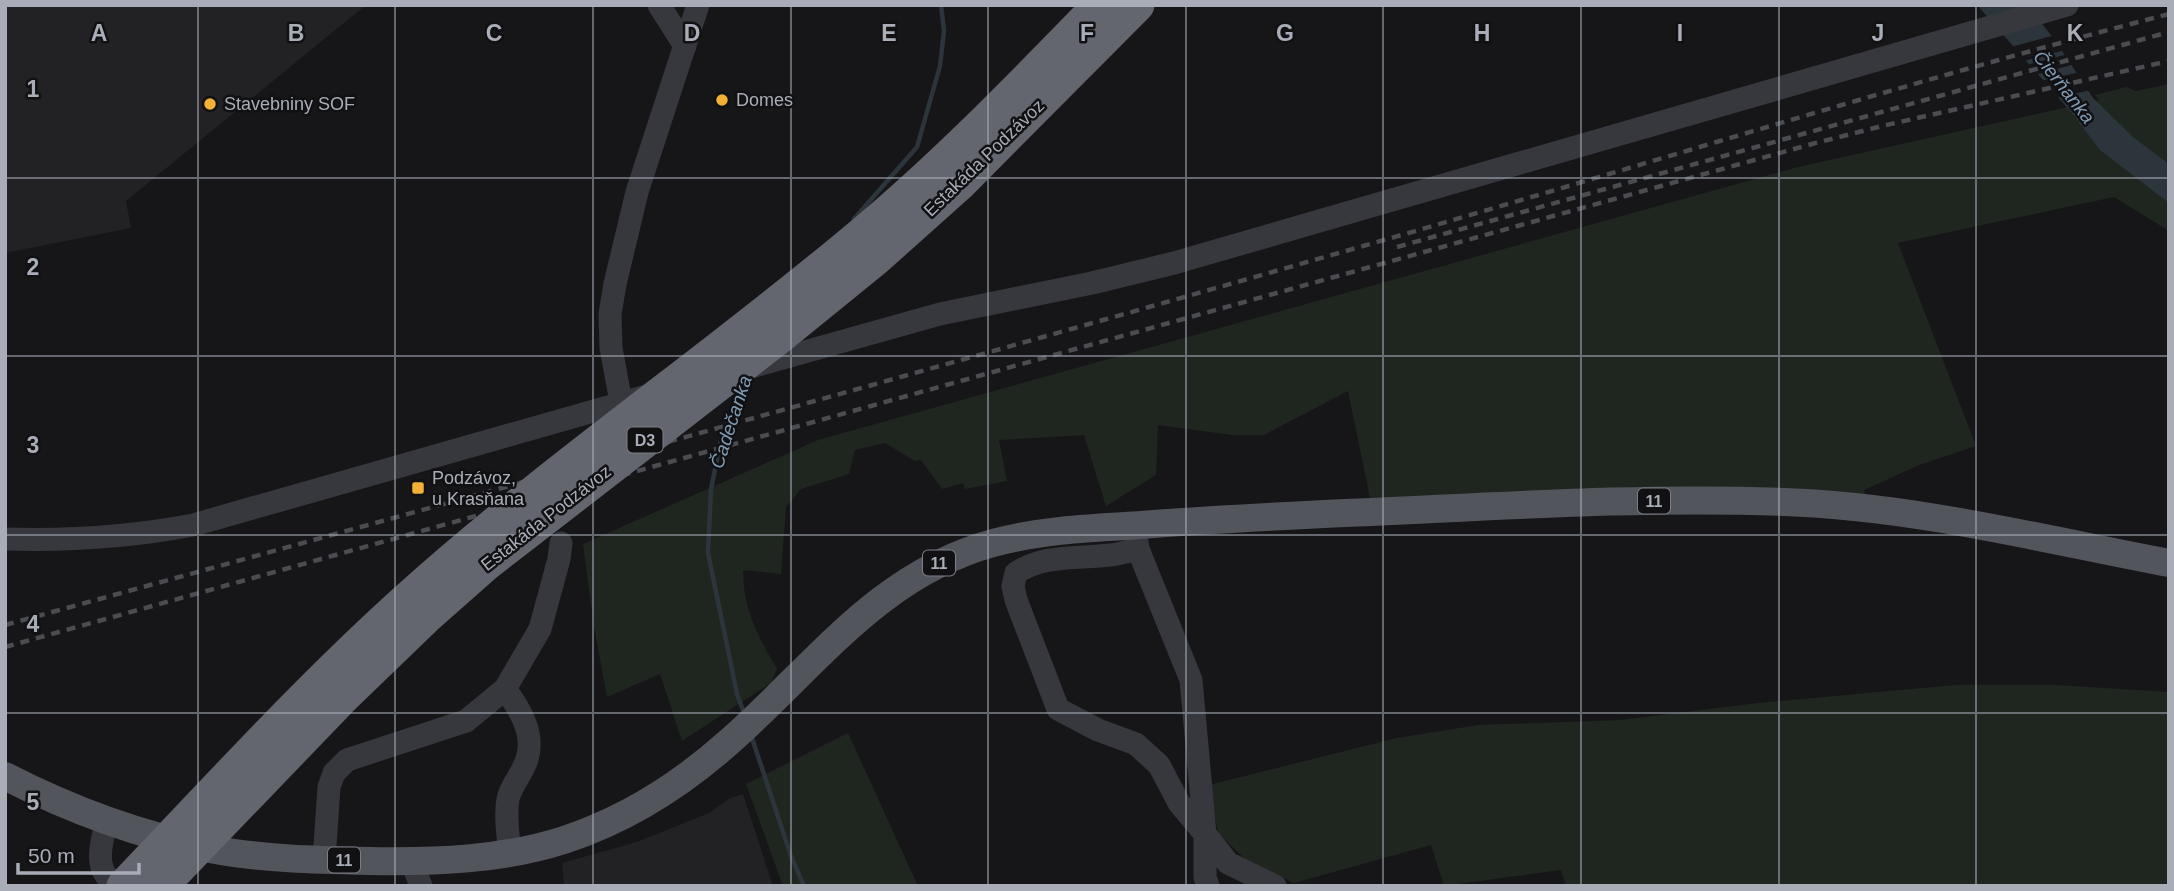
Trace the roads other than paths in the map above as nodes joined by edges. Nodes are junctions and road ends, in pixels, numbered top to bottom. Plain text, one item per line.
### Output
1 (659, 5) edge
2 (698, 5) edge
3 (1099, 5) edge
4 (1138, 5) edge
5 (2060, 7) edge
6 (685, 46) junction
7 (621, 402) junction
8 (1137, 537) junction
9 (5, 539) edge
10 (561, 543) dead end
11 (2169, 563) edge
12 (505, 689) junction
13 (5, 776) edge
14 (108, 820) junction
15 (1206, 834) junction
16 (510, 853) junction
17 (324, 860) junction
18 (417, 874) edge
19 (1245, 880) edge
20 (123, 886) edge
21 (162, 886) edge
22 (1208, 886) edge
23 (1275, 886) edge

1 - 6 street
2 - 6 street
3 - 20 highway, Estakáda Podzávoz / D3, bridge
4 - 21 highway, Estakáda Podzávoz / D3, bridge
5 - 7 street, bridge
6 - 7 street
7 - 9 street
8 - 11 main road, 11
8 - 15 street
8 - 15 street
8 - 16 main road, 11
10 - 12 street
12 - 16 street
12 - 17 street
13 - 14 main road, 11
14 - 17 main road, 11
14 - 20 street
15 - 19 street
15 - 22 street
16 - 18 main road, 11
17 - 18 main road, 11
19 - 23 street

